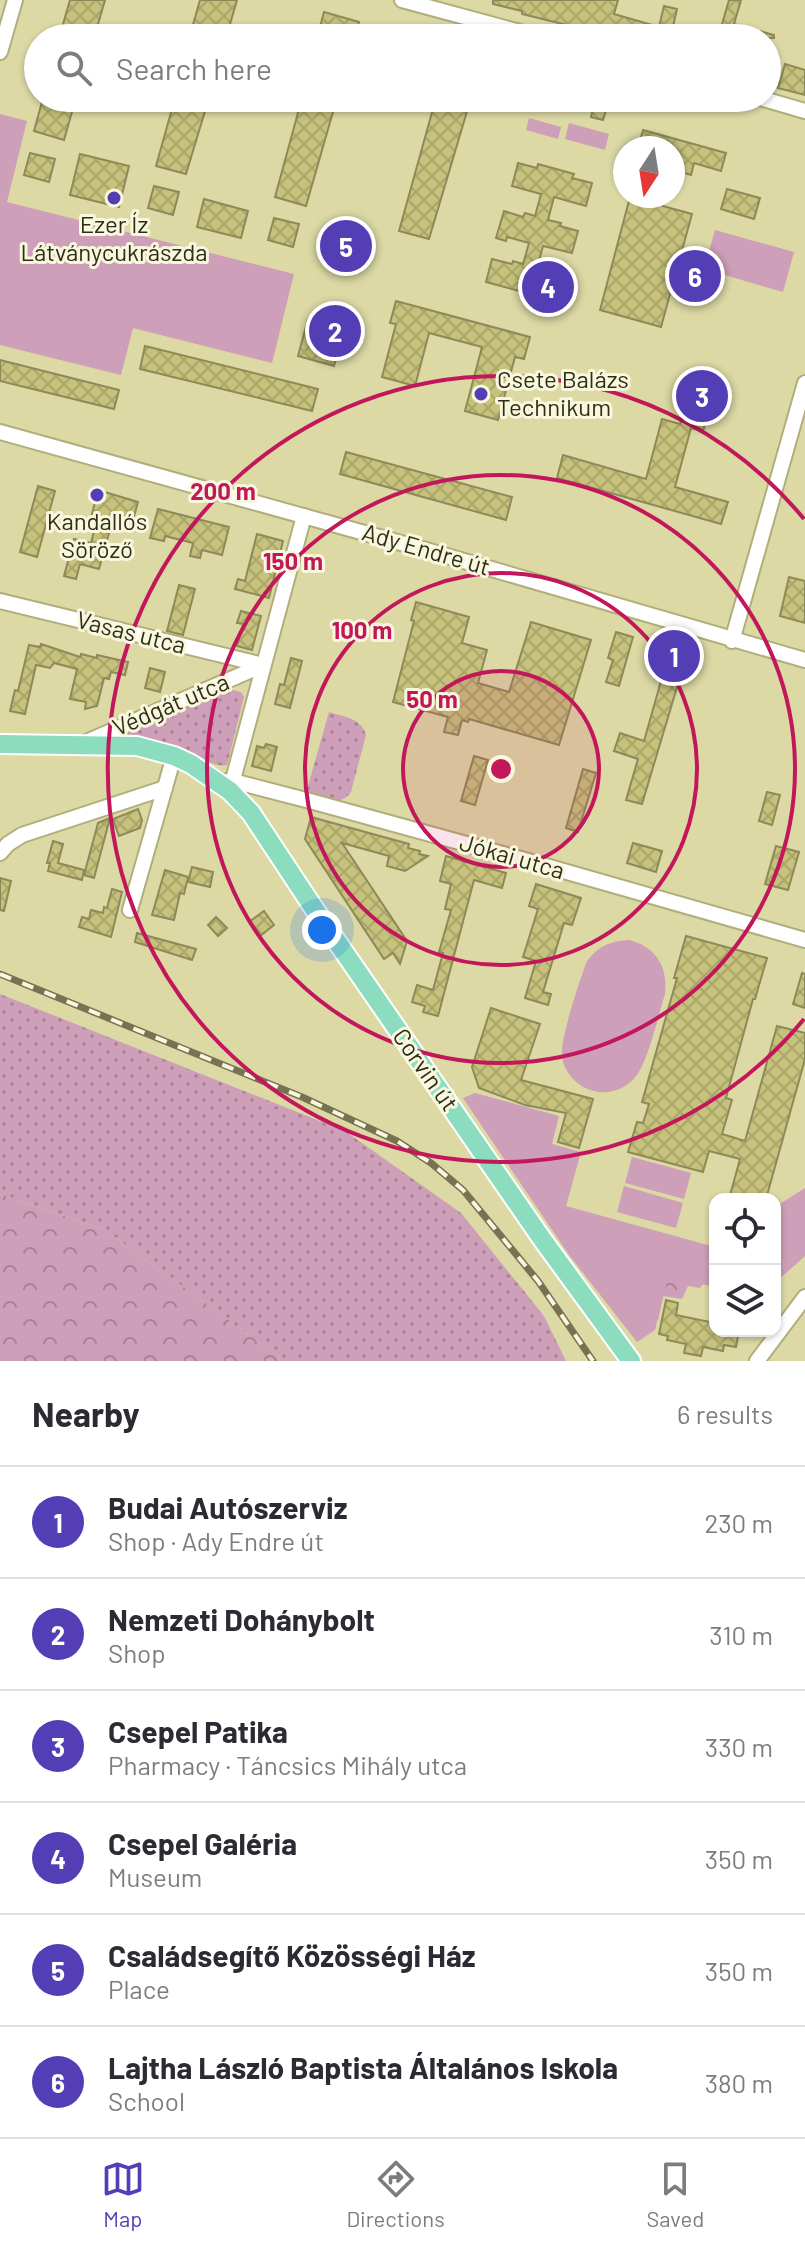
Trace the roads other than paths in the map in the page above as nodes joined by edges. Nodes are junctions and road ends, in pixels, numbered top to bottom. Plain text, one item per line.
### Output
1 (15, 0) edge
2 (402, 0) edge
3 (442, 5) edge
4 (500, 24) edge
5 (0, 52) edge
6 (781, 104) edge
7 (805, 111) edge
8 (805, 383) edge
9 (0, 432) edge
10 (304, 516) junction
11 (0, 601) edge
12 (732, 641) junction
13 (805, 660) edge
14 (263, 665) junction
15 (0, 744) edge
16 (80, 744) junction
17 (174, 756) junction
18 (227, 785) junction
19 (165, 788) junction
20 (0, 853) edge
21 (130, 910) dead end
22 (805, 940) edge
23 (805, 1297) edge
24 (631, 1361) edge
25 (757, 1361) edge

1 - 5 street
2 - 3 street
3 - 4 street
6 - 7 street
8 - 12 street
9 - 10 street, Ady Endre út
10 - 12 street, Ady Endre út
10 - 14 street, Védgát utca
11 - 14 street, Vasas utca
12 - 13 street, Ady Endre út
14 - 16 street, Védgát utca
14 - 18 street, Védgát utca
15 - 16 main road, Védgát utca
16 - 17 main road, Védgát utca
17 - 18 main road, Védgát utca
17 - 19 street
18 - 22 street, Jókai utca
18 - 24 main road, Corvin út
19 - 20 street
19 - 21 street
23 - 25 street

